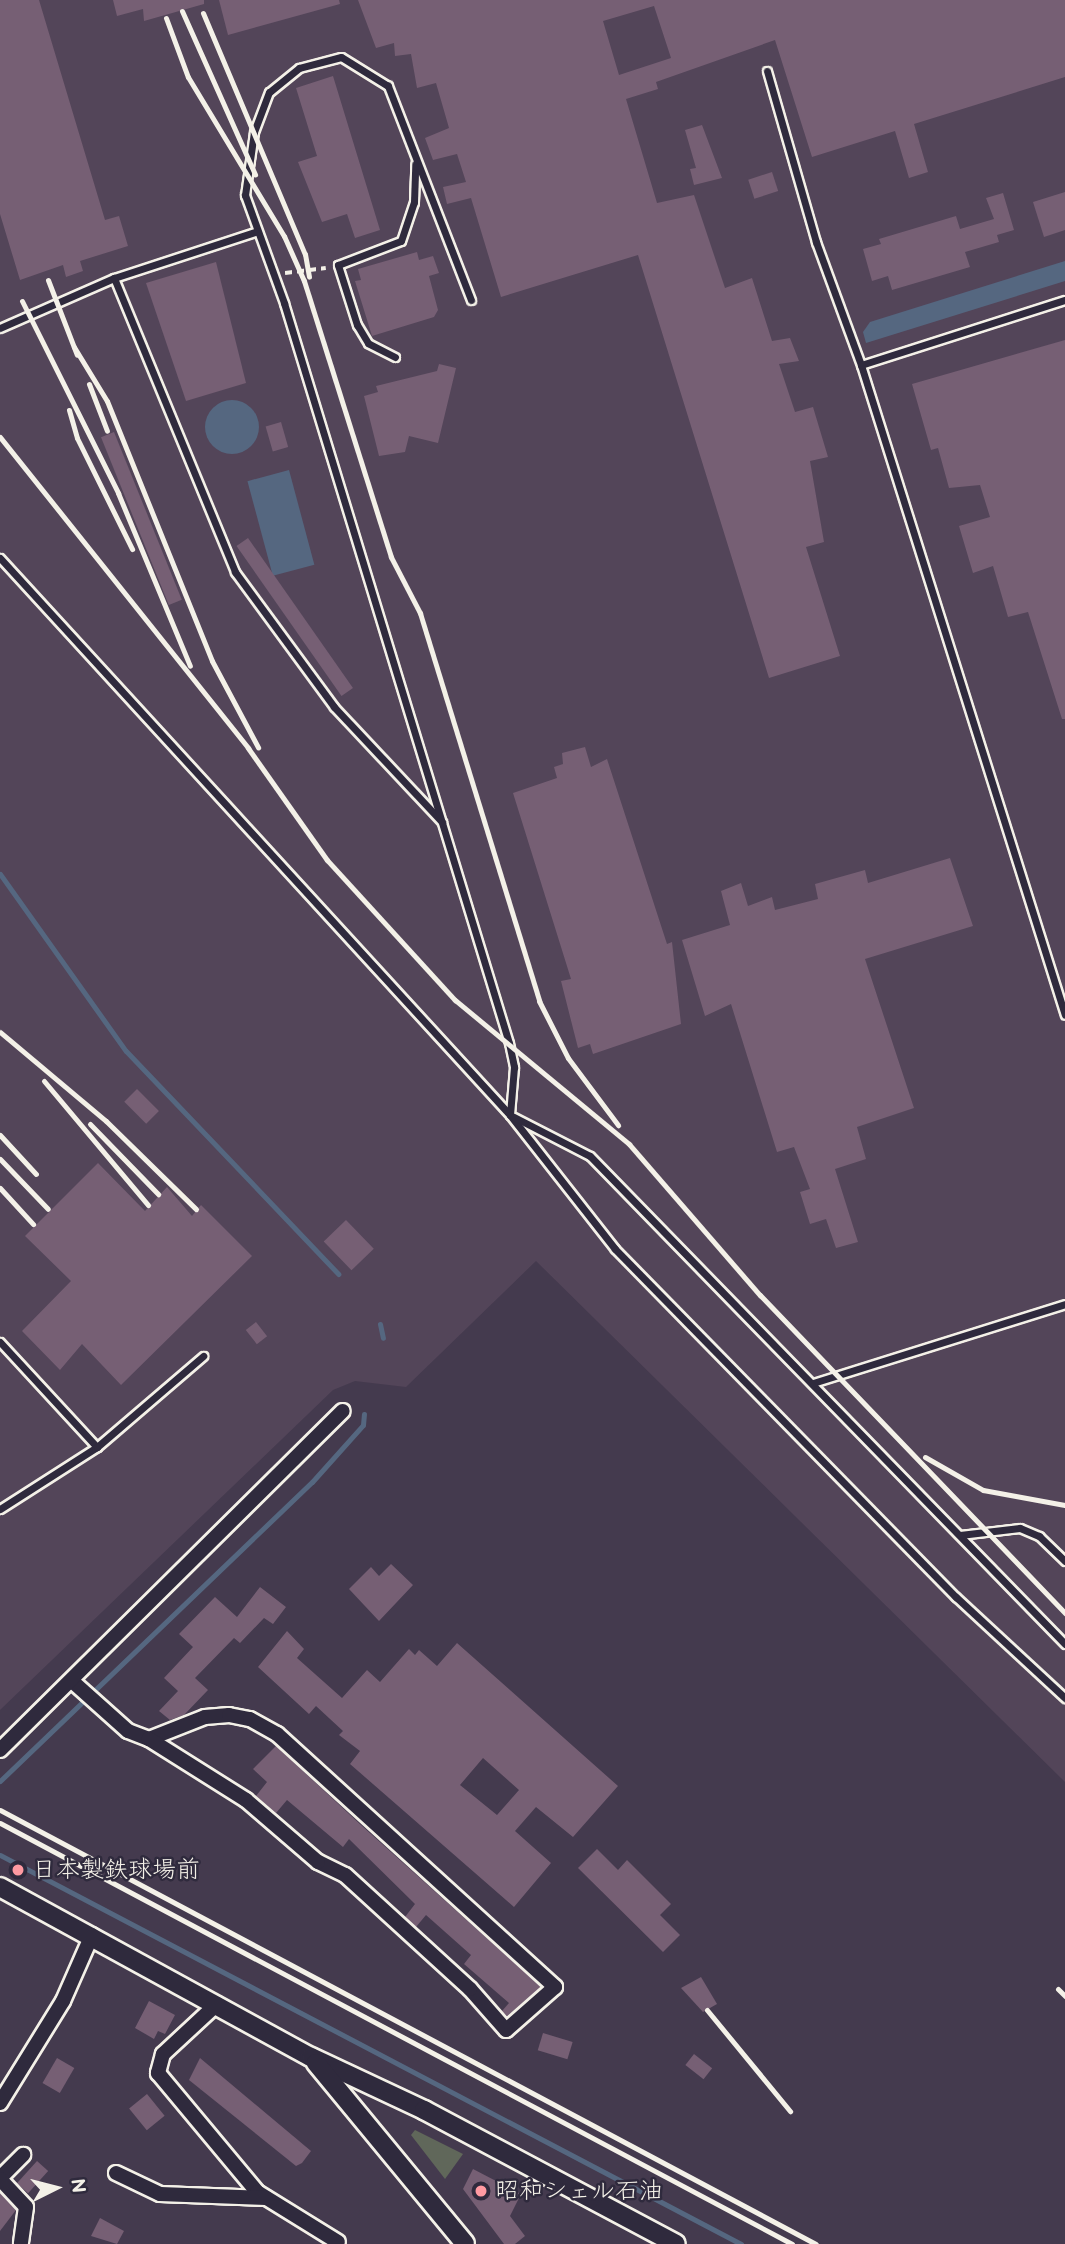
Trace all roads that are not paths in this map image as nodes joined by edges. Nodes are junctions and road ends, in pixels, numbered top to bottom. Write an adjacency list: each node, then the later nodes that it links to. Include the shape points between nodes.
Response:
1 (767, 71): 9 (lane, via 816,242)
2 (415, 159): 3 (lane, via 388,86 366,68 341,57 299,68 269,92 254,132 245,195); 5 (lane); 8 (lane, via 414,202 401,242 338,265 357,325 368,343)
3 (258, 231): 4 (lane); 11 (lane)
4 (114, 278): 7 (lane); 11 (lane, via 234,572 334,706)
5 (471, 300)
6 (1065, 300): 9 (lane)
7 (0, 328)
8 (396, 357)
9 (861, 365): 12 (lane)
10 (0, 558): 14 (lane)
11 (442, 821): 14 (lane, via 509,1043 514,1067)
12 (1061, 990): 13 (lane)
13 (1065, 1015)
14 (510, 1115): 18 (lane, via 590,1156); 26 (lane, via 615,1249 956,1597)
15 (1065, 1304): 18 (lane)
16 (0, 1342): 20 (lane)
17 (203, 1356): 20 (lane)
18 (813, 1383): 22 (lane)
19 (342, 1411): 25 (street)
20 (97, 1447): 21 (lane)
21 (0, 1509)
22 (960, 1535): 23 (lane, via 1020,1528 1039,1536); 24 (lane)
23 (1065, 1562)
24 (1065, 1644)
25 (82, 1691): 27 (street, via 128,1731); 28 (street)
26 (1065, 1698)
27 (149, 1739): 27 (street, via 246,1800 318,1862 345,1875 470,1989 506,2030 555,1987 277,1734 250,1718 229,1715 205,1717)
28 (0, 1750)
29 (0, 1887): 30 (street)
30 (92, 1935): 31 (street); 33 (street, via 63,2001)
31 (217, 2004): 32 (street); 37 (street, via 163,2054 158,2073)
32 (311, 2057): 40 (street); 41 (street, via 424,2110)
33 (0, 2103)
34 (23, 2155): 36 (street)
35 (116, 2173): 37 (street, via 160,2193)
36 (0, 2179): 39 (street, via 26,2207)
37 (266, 2198): 38 (street)
38 (338, 2242)
39 (21, 2244)
40 (466, 2244)
41 (676, 2244)

